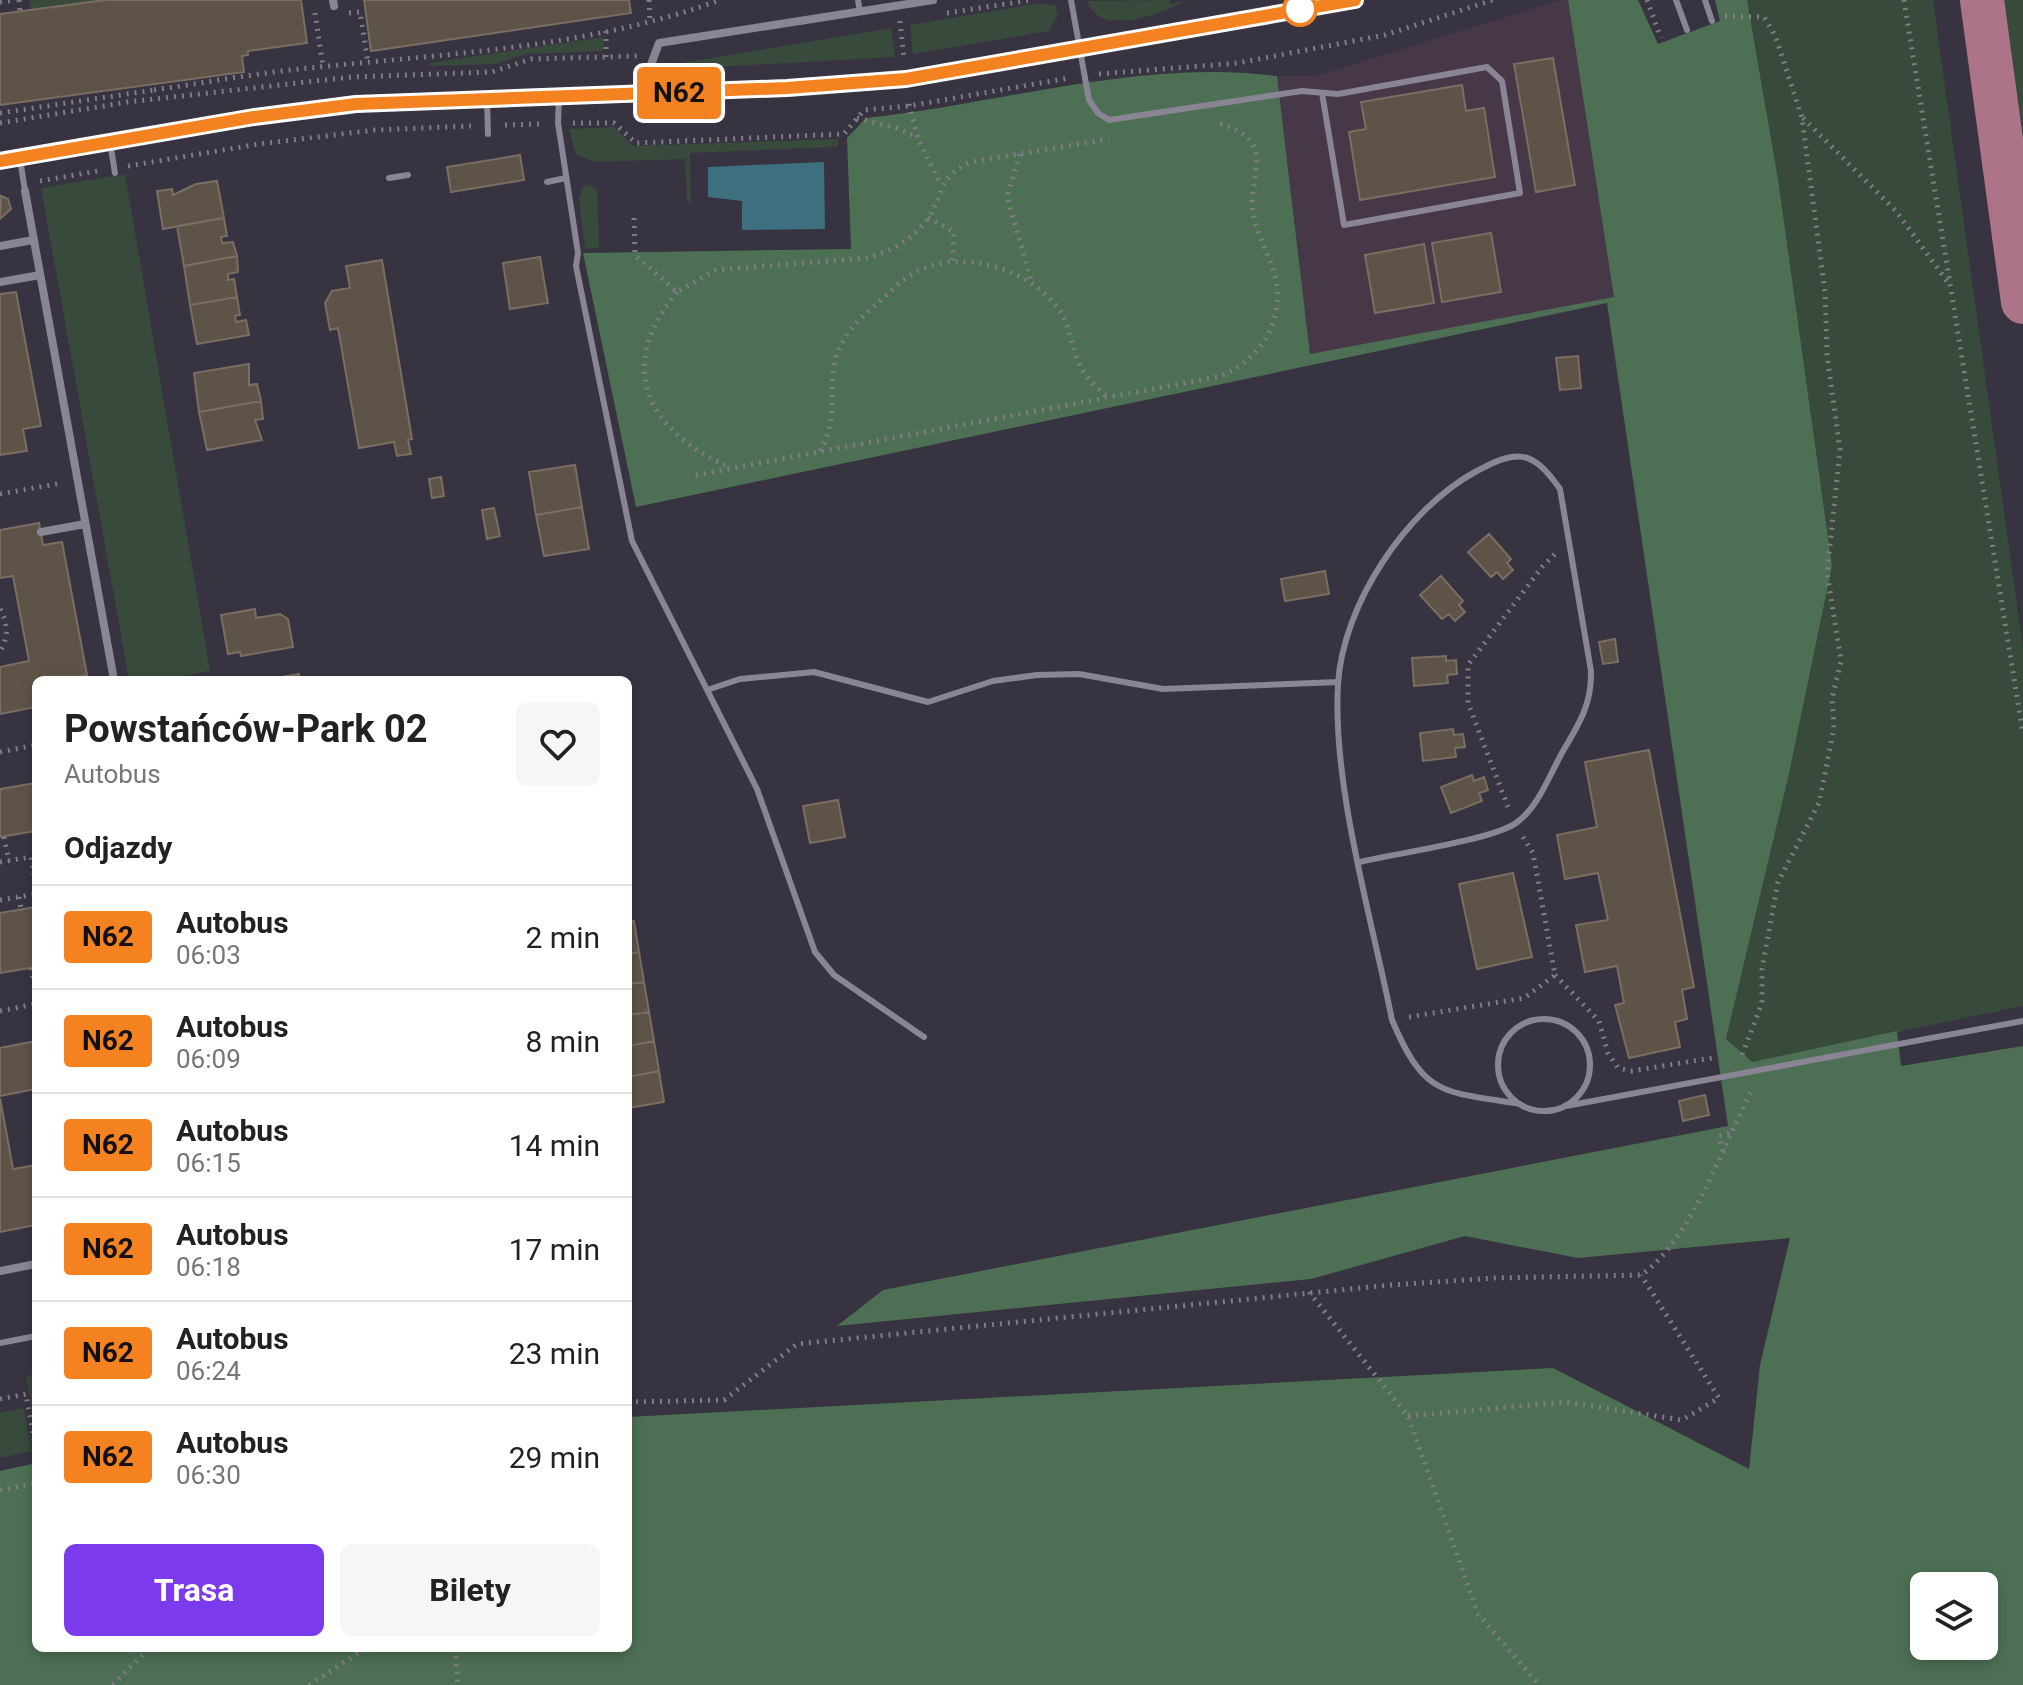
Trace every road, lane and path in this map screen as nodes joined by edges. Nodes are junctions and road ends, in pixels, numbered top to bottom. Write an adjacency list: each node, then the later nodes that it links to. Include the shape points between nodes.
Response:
1 (17, 0): 16 (path); 19 (path)
2 (313, 0): 35 (path)
3 (649, 0): 26 (path)
4 (720, 0): 26 (path)
5 (858, 0): 20 (lane)
6 (933, 0): 18 (street)
7 (1031, 0): 21 (path)
8 (1071, 0): 31 (lane)
9 (1354, 0): 31 (street)
10 (1493, 0): 29 (path)
11 (1647, 0): 30 (path)
12 (1676, 0): 27 (lane)
13 (1705, 0): 23 (lane)
14 (1904, 0): 72 (path)
15 (1982, 0): 74 (main road)
16 (0, 2)
17 (346, 5): 34 (path, via 347,14 360,12)
18 (899, 6): 20 (street); 24 (path)
19 (20, 12)
20 (860, 12): 33 (street, via 659,43)
21 (944, 13)
22 (914, 18): 24 (path)
23 (1711, 18): 43 (path, via 1764,17)
24 (900, 20): 25 (path); 36 (path)
25 (884, 23)
26 (650, 24): 28 (path)
27 (1687, 30)
28 (606, 31): 32 (path); 34 (path)
29 (1385, 35)
30 (1661, 38)
31 (1078, 49): 36 (street); 37 (lane, via 1089,100 1109,120 1290,92)
32 (606, 57): 33 (path); 44 (path, via 531,59 492,72 338,79 128,102)
33 (654, 59): 38 (street)
34 (368, 63): 35 (path)
35 (323, 67): 41 (path)
36 (906, 79): 38 (street); 48 (path)
37 (1322, 93): 37 (lane, via 1344,225 1520,193 1502,81 1487,67)
38 (640, 94): 39 (street)
39 (559, 96): 40 (street); 59 (lane)
40 (487, 99): 46 (lane); 49 (street, via 301,110)
41 (0, 113)
42 (857, 118): 48 (path)
43 (1802, 118): 72 (path, via 1896,211); 109 (path, via 1840,450 1827,573 1841,661 1819,803 1778,882 1762,969 1762,1003)
44 (0, 123)
45 (1203, 123): 75 (path, via 1234,128 1259,161 1253,216 1278,289 1267,338 1256,354 1229,373)
46 (488, 134)
47 (1112, 138): 50 (path)
48 (918, 139): 62 (path)
49 (110, 142): 51 (street); 56 (lane)
50 (1020, 154): 62 (path, via 971,162 951,171); 70 (path, via 1007,197)
51 (19, 158): 52 (street); 63 (lane)
52 (0, 161)
53 (164, 161): 54 (path)
54 (123, 167)
55 (107, 170): 60 (path)
56 (115, 173)
57 (408, 175): 58 (lane)
58 (389, 178)
59 (566, 178): 61 (lane); 87 (lane, via 580,289 632,541)
60 (39, 181)
61 (547, 182)
62 (941, 185): 65 (path)
63 (25, 191): 66 (street)
64 (634, 218): 73 (path, via 635,255)
65 (928, 218): 68 (path, via 954,232); 73 (path, via 886,253 716,270)
66 (33, 240): 67 (street); 69 (street)
67 (0, 246)
68 (952, 263): 70 (path, via 981,263); 76 (path, via 920,270 861,317 842,342 832,378 834,417)
69 (40, 275): 71 (street); 79 (street)
70 (1031, 281): 75 (path, via 1069,324 1082,371)
71 (0, 282)
72 (1950, 286): 88 (path)
73 (677, 292): 77 (path, via 650,334 646,385 678,440)
74 (2023, 302)
75 (1107, 397): 76 (path)
76 (820, 451): 77 (path)
77 (731, 468): 78 (path)
78 (696, 475)
79 (77, 480): 80 (path); 81 (street)
80 (0, 494)
81 (85, 524): 82 (street); 85 (street)
82 (41, 532)
83 (0, 609): 84 (path, via 7,621)
84 (0, 651)
85 (113, 676)
86 (1338, 682): 87 (lane, via 1163,689 1079,674 1037,675 993,681 928,702 814,672 740,679); 94 (lane, via 1339,737); 94 (lane, via 1361,601 1393,548 1432,501 1454,483 1506,457 1529,456 1544,466 1560,489 1591,671 1586,712 1531,808 1515,824)
87 (707, 690): 106 (lane, via 757,789 815,952 834,975)
88 (2023, 734)
89 (32, 746): 90 (path)
90 (0, 752)
91 (4, 837): 92 (path)
92 (9, 861): 93 (path); 95 (path, via 31,857)
93 (0, 862)
94 (1360, 862): 110 (lane, via 1392,1020 1423,1078 1451,1093)
95 (32, 863)
96 (32, 895): 97 (path)
97 (19, 897): 98 (path); 99 (path)
98 (0, 900)
99 (21, 909)
100 (31, 968): 101 (path)
101 (32, 973)
102 (1555, 975): 107 (path, via 1599,1021 1618,1068 1631,1071)
103 (32, 1005): 104 (path)
104 (0, 1011)
105 (2023, 1021): 108 (lane)
106 (924, 1037)
107 (1717, 1057)
108 (1762, 1070): 109 (lane); 112 (path)
109 (1736, 1075): 111 (lane)
110 (1520, 1104): 111 (lane, via 1535,1110); 111 (lane, via 1500,1079 1501,1047 1522,1023 1554,1019 1569,1025 1589,1050 1588,1082)
111 (1566, 1106)
112 (1733, 1132): 113 (path); 113 (path, via 1719,1136)
113 (1723, 1151): 116 (path, via 1658,1263)
114 (32, 1265): 115 (street)
115 (0, 1271)
116 (1641, 1275): 117 (path, via 1494,1278); 122 (path, via 1719,1398 1682,1420 1565,1402)
117 (1308, 1292): 121 (path, via 797,1344 724,1400); 122 (path)
118 (32, 1337): 119 (lane)
119 (0, 1343)
120 (0, 1399): 123 (path, via 26,1394)
121 (632, 1402)
122 (1408, 1416): 132 (path, via 1478,1614)
123 (32, 1428)
124 (32, 1484): 125 (path)
125 (0, 1490)
126 (145, 1652): 129 (path)
127 (360, 1652): 130 (path)
128 (455, 1652): 131 (path)
129 (113, 1685)
130 (309, 1685)
131 (458, 1685)
132 (1539, 1685)

